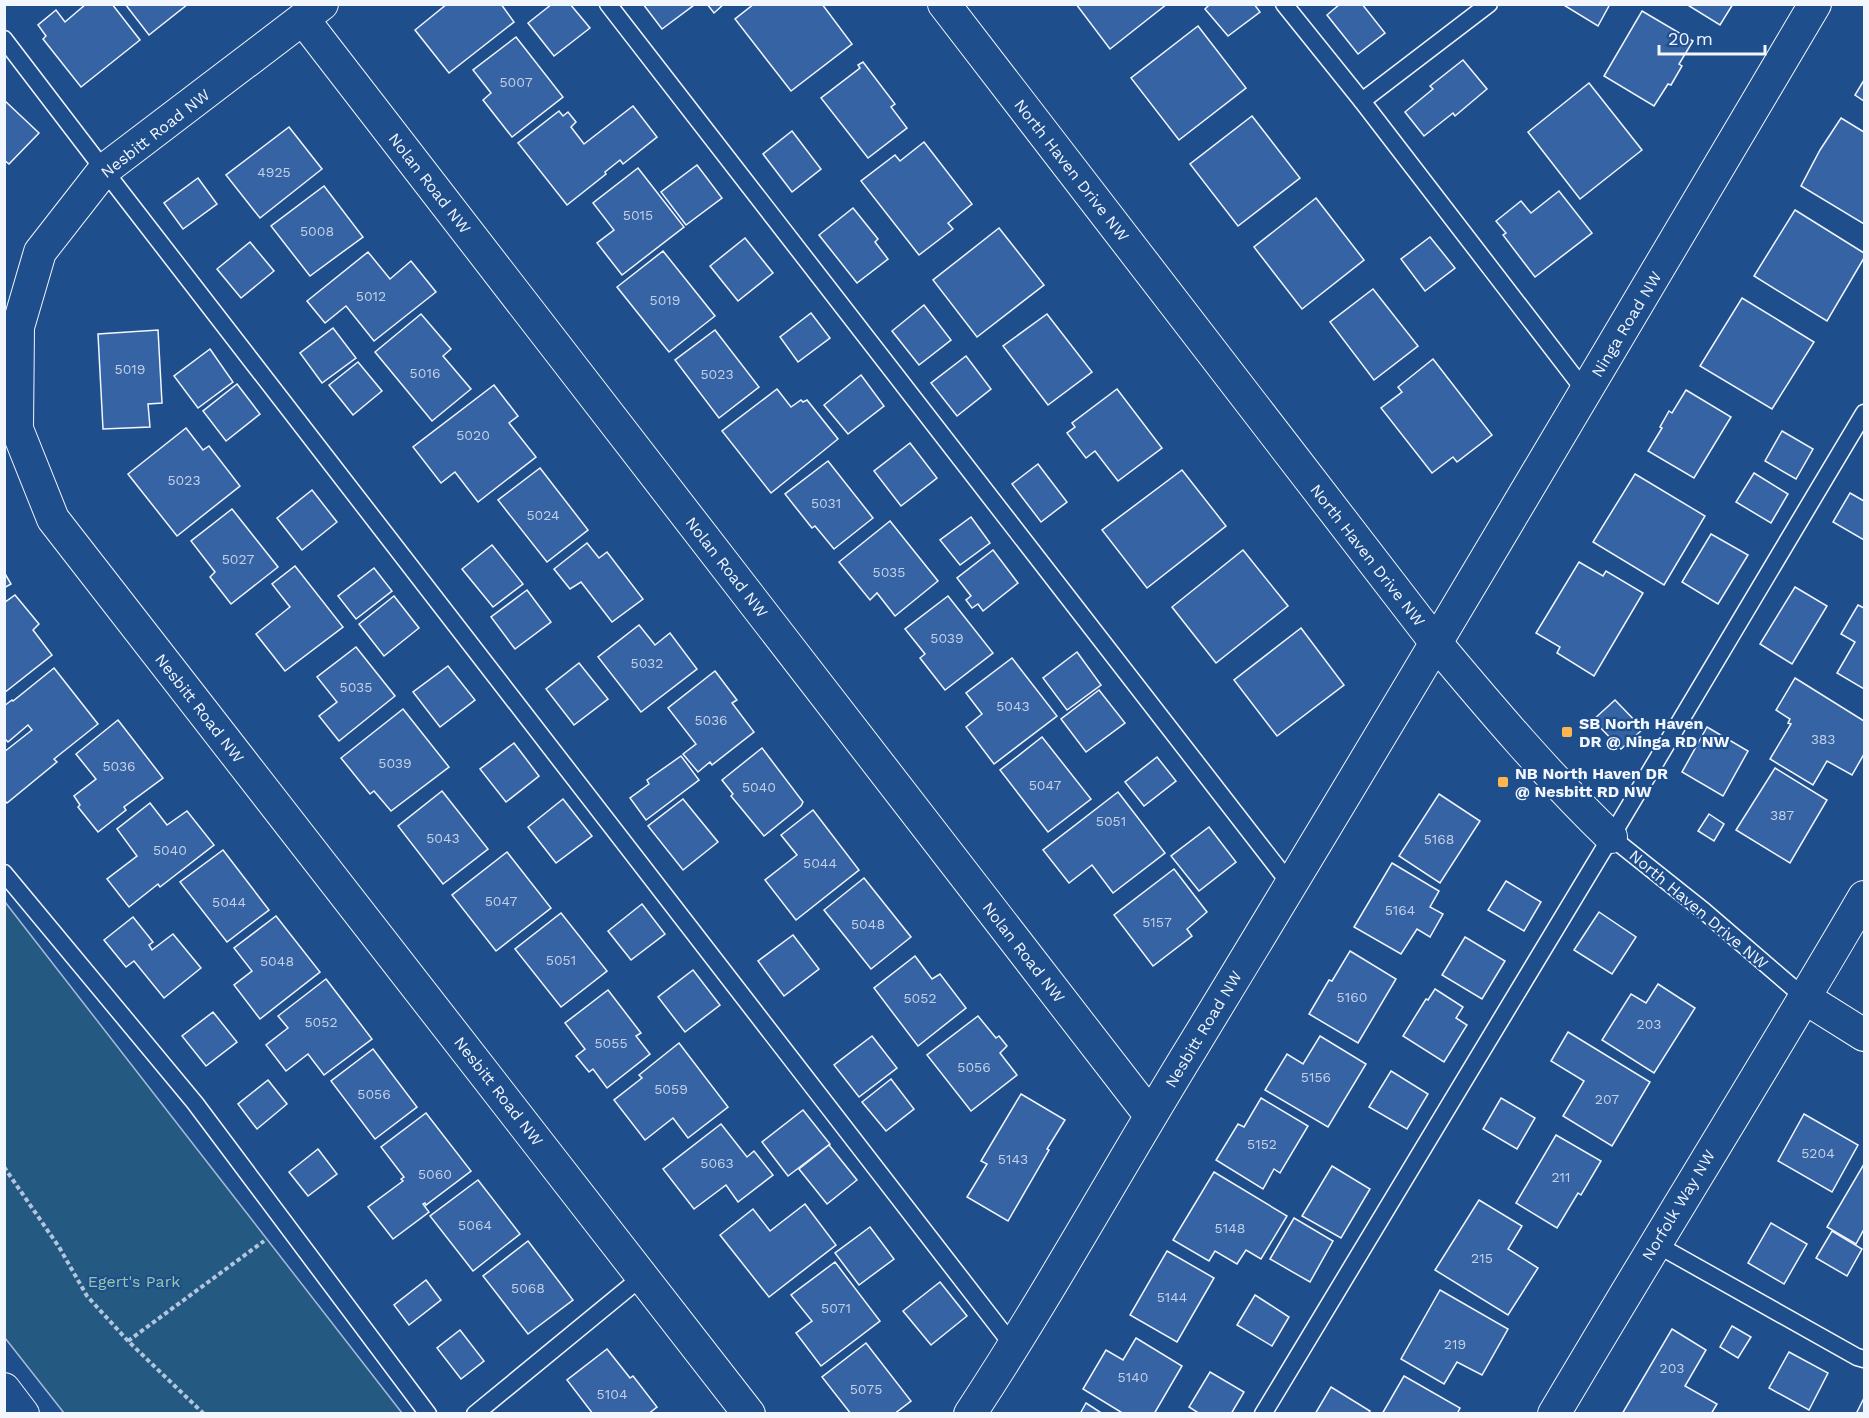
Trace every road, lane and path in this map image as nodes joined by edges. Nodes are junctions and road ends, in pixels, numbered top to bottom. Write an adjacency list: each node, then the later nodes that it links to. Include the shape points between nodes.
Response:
1 (608, 4): 15 (lane)
2 (1284, 4): 8 (lane)
3 (1489, 4): 8 (lane)
4 (1815, 4): 10 (street, Ninga Road NW)
5 (950, 7): 12 (street, North Haven Drive NW)
6 (313, 12): 9 (street, Nesbitt Road NW); 19 (street, Nolan Road NW)
7 (4, 39): 9 (lane)
8 (1362, 101): 10 (lane)
9 (104, 170): 23 (street, Nesbitt Road NW, via 40,252 18,327 17,429 52,519); 25 (lane)
10 (1585, 391): 12 (street, Ninga Road NW)
11 (1864, 413): 13 (lane)
12 (1436, 643): 13 (street, North Haven Drive NW, via 1509,730); 15 (street, Nesbitt Road NW)
13 (1611, 837): 17 (lane, North Haven Drive NW); 34 (lane)
14 (4, 873): 21 (lane, via 195,1103)
15 (1291, 885): 19 (street, Nesbitt Road NW)
16 (1864, 897): 17 (street, Norfolk Way NW)
17 (1805, 999): 18 (street, North Haven Drive NW); 22 (street, Norfolk Way NW)
18 (1864, 1035)
19 (1150, 1115): 25 (street, Nesbitt Road NW)
20 (4, 1167): 24 (path, via 60,1246 87,1296)
21 (287, 1224): 24 (path); 30 (lane)
22 (1654, 1243): 26 (lane); 35 (street, Norfolk Way NW)
23 (643, 1276): 31 (lane); 32 (street, Nesbitt Road NW)
24 (129, 1341): 29 (path)
25 (1014, 1347): 33 (street, Nesbitt Road NW)
26 (1864, 1359)
27 (4, 1389): 28 (street)
28 (23, 1413)
29 (204, 1413)
30 (428, 1413)
31 (475, 1413)
32 (749, 1413)
33 (970, 1413)
34 (1263, 1413)
35 (1554, 1413)

